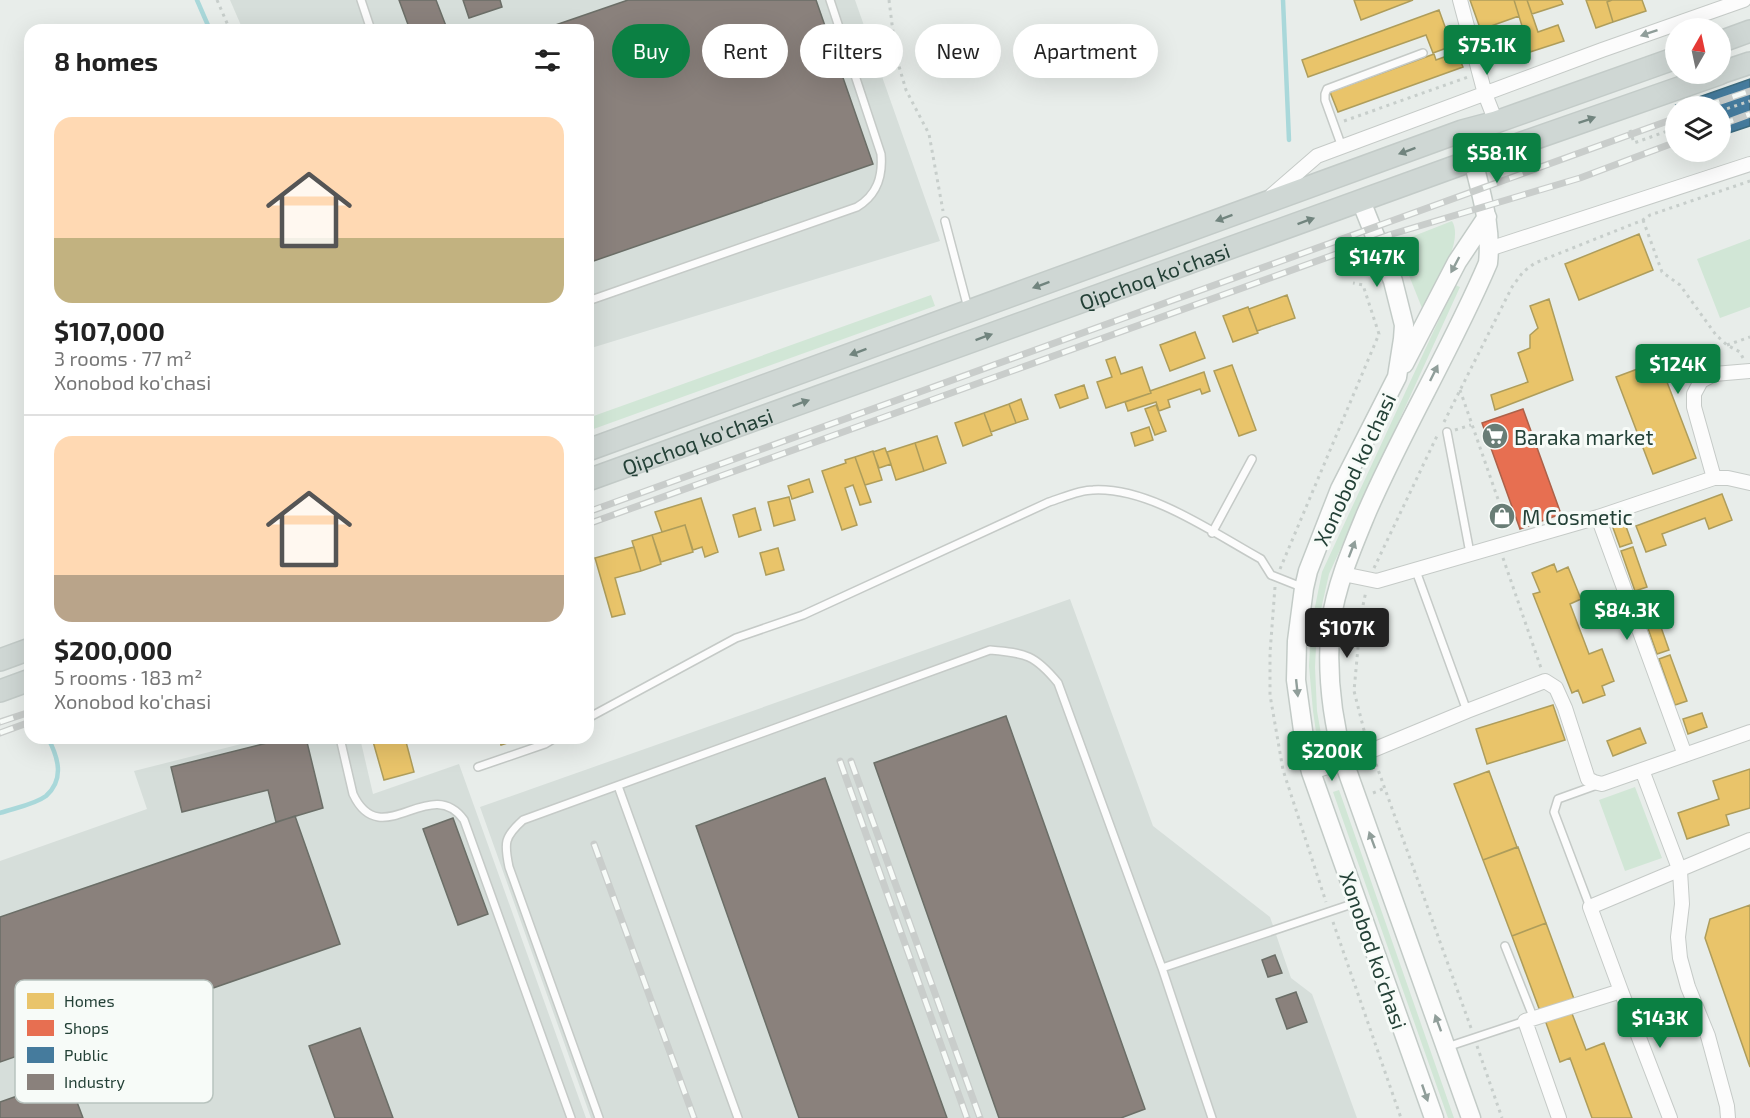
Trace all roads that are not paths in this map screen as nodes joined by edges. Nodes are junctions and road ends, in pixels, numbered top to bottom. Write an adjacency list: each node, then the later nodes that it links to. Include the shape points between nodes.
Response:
1 (361, 0): 5 (lane)
2 (830, 0): 25 (lane, via 881,154 879,182 870,197 857,207)
3 (1460, 0): 13 (street)
4 (1744, 0): 13 (street, one-way to 13)
5 (370, 24)
6 (1750, 31): 7 (main road)
7 (1731, 38)
8 (1423, 52): 16 (lane, via 1327,89 1326,100)
9 (1665, 62): 14 (main road, Qipchoq ko'chasi)
10 (1750, 63): 11 (main road, Qipchoq ko'chasi)
11 (1731, 69)
12 (1689, 84): 17 (main road, Qipchoq ko'chasi, one-way to 12)
13 (1485, 94): 14 (street); 16 (street)
14 (1496, 122): 15 (main road, Qipchoq ko'chasi)
15 (1462, 131): 17 (main road); 19 (main road, Qipchoq ko'chasi, one-way to 19)
16 (1342, 147): 21 (street, via 1317,156)
17 (1473, 160): 20 (main road, Qipchoq ko'chasi); 22 (street, Xonobod ko'chasi)
18 (1750, 164): 24 (street)
19 (1350, 172): 20 (main road); 21 (main road, Qipchoq ko'chasi)
20 (1361, 201): 28 (street, Xonobod ko'chasi, via 1401,310 1404,325); 32 (main road, Qipchoq ko'chasi, one-way to 20)
21 (1260, 204): 26 (main road, Qipchoq ko'chasi, one-way to 26)
22 (1487, 217): 24 (street, Xonobod ko'chasi); 28 (street, one-way to 28, via 1460,256)
23 (945, 221): 26 (lane)
24 (1489, 249): 39 (street, Xonobod ko'chasi, one-way to 24, via 1380,482 1481,279)
25 (594, 300)
26 (969, 311): 30 (main road, Qipchoq ko'chasi, one-way to 30)
27 (1748, 366): 33 (street, via 1714,374 1701,381 1694,394 1694,407)
28 (1397, 377): 40 (street, Xonobod ko'chasi, via 1340,489)
29 (1447, 432): 37 (lane)
30 (594, 448)
31 (1252, 459): 36 (lane)
32 (594, 478)
33 (1714, 478): 34 (street); 35 (street)
34 (1750, 483)
35 (1598, 517): 37 (street); 50 (street)
36 (1212, 533): 40 (lane, via 1261,559 1270,575); 46 (lane, via 1153,500 1122,491 1090,490 1049,502 803,615 736,638)
37 (1470, 554): 38 (street)
38 (1416, 571): 39 (street, via 1377,581); 45 (lane)
39 (1343, 574): 51 (street, Xonobod ko'chasi, via 1331,620 1329,693)
40 (1304, 588): 54 (street, Xonobod ko'chasi, one-way to 54, via 1296,680)
41 (24, 651): 42 (main road)
42 (0, 660)
43 (24, 682): 44 (main road)
44 (0, 691)
45 (1467, 711): 51 (street); 55 (street, via 1545,681 1556,688 1565,708 1588,779)
46 (594, 715)
47 (1750, 732): 50 (street)
48 (341, 744): 66 (lane, via 353,794 369,812 391,817 438,803 456,810 464,820)
49 (545, 744): 52 (lane)
50 (1685, 755): 53 (street)
51 (1344, 762): 54 (street); 65 (street, Xonobod ko'chasi, one-way to 51)
52 (478, 767)
53 (1642, 770): 55 (street); 58 (street)
54 (1311, 772): 59 (street, Xonobod ko'chasi)
55 (1602, 784): 60 (lane, via 1558,799 1554,812)
56 (618, 786): 62 (lane, via 990,650 1023,653 1043,665 1058,683); 67 (lane, via 523,820 509,833 505,847); 68 (lane)
57 (1750, 840): 58 (street)
58 (1680, 871): 60 (street); 74 (street, via 1680,958 1708,1036)
59 (1358, 902): 62 (lane); 70 (street, Xonobod ko'chasi, one-way to 70)
60 (1590, 907): 63 (street)
61 (1505, 946): 64 (lane)
62 (1162, 968): 69 (lane)
63 (1621, 991): 64 (street); 73 (street)
64 (1529, 1020): 65 (lane); 72 (street)
65 (1447, 1047): 71 (street, Xonobod ko'chasi)
66 (571, 1118)
67 (599, 1118)
68 (738, 1118)
69 (1212, 1118)
70 (1434, 1118)
71 (1471, 1118)
72 (1559, 1118)
73 (1670, 1118)
74 (1728, 1118)

